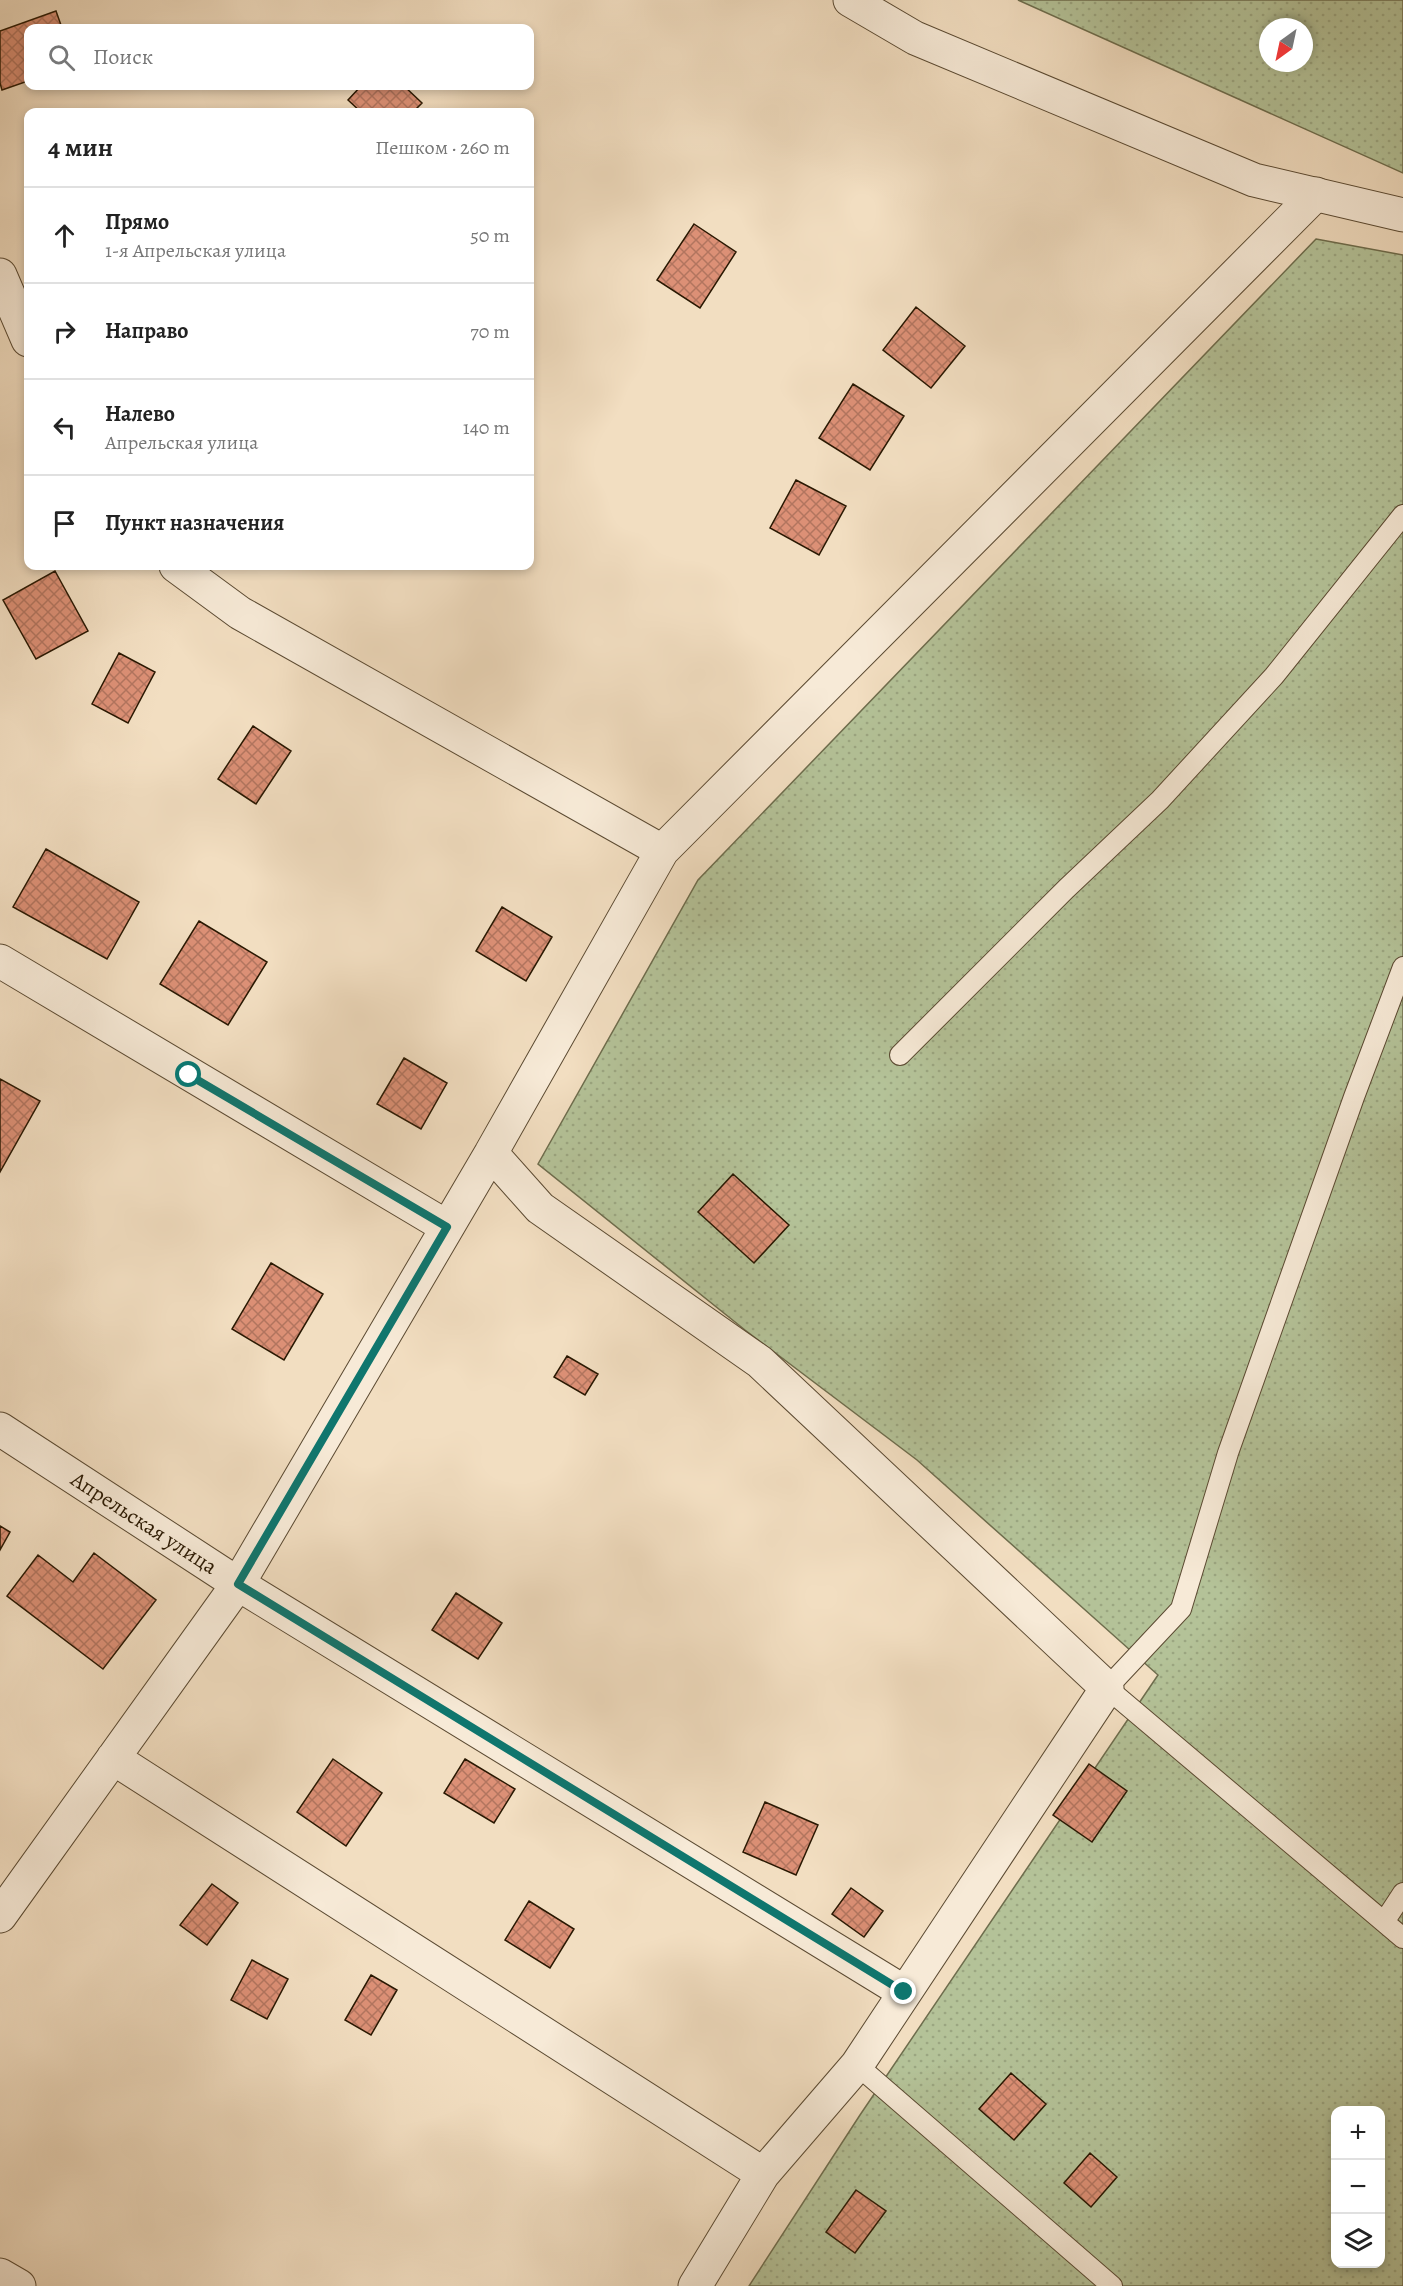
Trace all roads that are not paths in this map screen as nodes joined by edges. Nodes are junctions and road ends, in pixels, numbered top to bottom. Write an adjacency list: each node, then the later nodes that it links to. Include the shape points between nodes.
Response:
1 (850, 0): 2 (street, via 915,38 1254,180)
2 (1316, 194): 3 (street); 8 (street)
3 (1403, 215)
4 (0, 275): 5 (street)
5 (24, 331)
6 (1403, 515): 11 (lane, via 1274,676 1160,800)
7 (181, 570): 8 (street, via 240,613)
8 (662, 851): 12 (street)
9 (0, 961): 13 (street)
10 (1403, 967): 16 (lane, via 1228,1453 1180,1609)
11 (900, 1055)
12 (491, 1153): 13 (street); 16 (street, via 540,1208 760,1362)
13 (447, 1227): 15 (street)
14 (0, 1429): 15 (street, Апрельская улица)
15 (238, 1584): 17 (street); 22 (street, Апрельская улица)
16 (1107, 1688): 20 (lane); 22 (street)
17 (113, 1758): 19 (street); 24 (street)
18 (1403, 1893): 20 (lane)
19 (0, 1916)
20 (1384, 1922): 21 (lane)
21 (1403, 1938)
22 (904, 1992): 23 (street)
23 (857, 2065): 24 (street); 28 (lane)
24 (763, 2174): 27 (street)
25 (0, 2275): 26 (street)
26 (19, 2286)
27 (695, 2286)
28 (1112, 2286)

